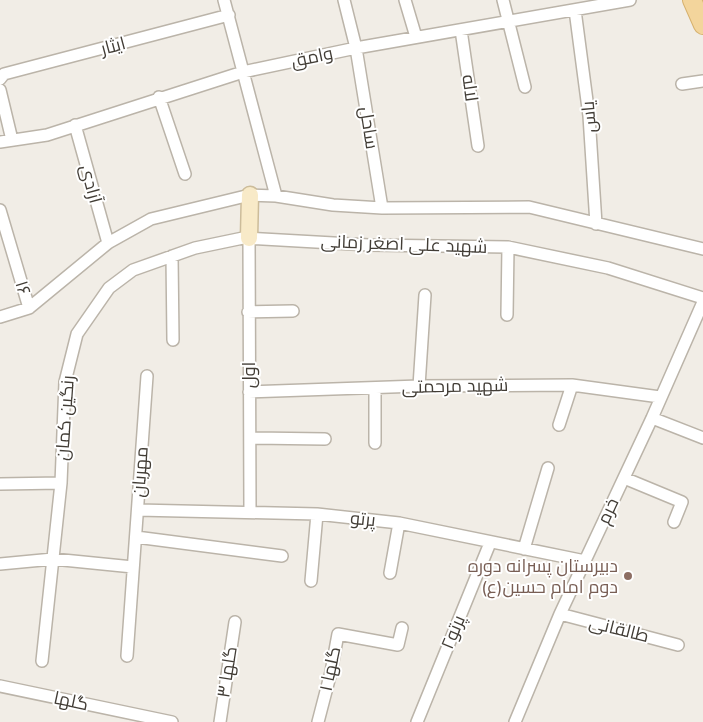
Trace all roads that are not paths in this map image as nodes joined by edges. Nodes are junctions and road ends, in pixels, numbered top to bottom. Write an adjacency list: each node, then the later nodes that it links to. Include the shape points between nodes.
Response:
1 (224, 0): 9 (street)
2 (344, 0): 14 (street, ساحل)
3 (405, 0): 13 (street)
4 (503, 0): 10 (street)
5 (630, 0): 7 (street, وامق)
6 (692, 0): 11 (main road)
7 (604, 2): 8 (street, وامق)
8 (575, 10): 10 (street, وامق); 30 (street, یاس, via 589,116)
9 (229, 16): 15 (street); 16 (street, ایثار, via 4,74)
10 (508, 21): 12 (street, وامق); 19 (street)
11 (703, 25)
12 (462, 30): 13 (street, وامق); 24 (street, لاله)
13 (416, 38): 14 (street, وامق)
14 (356, 48): 15 (street, وامق); 28 (street, ساحل)
15 (243, 72): 21 (street, وامق); 27 (street)
16 (0, 79)
17 (703, 81): 18 (street)
18 (682, 84)
19 (525, 87)
20 (0, 90): 23 (street)
21 (160, 98): 22 (street, وامق); 25 (street)
22 (75, 125): 23 (street, وامق, via 47,135); 32 (street, آزادی)
23 (6, 141)
24 (478, 146)
25 (185, 174)
26 (250, 195): 27 (street); 31 (street); 32 (street, via 151,220)
27 (276, 196): 28 (street, via 333,205)
28 (382, 208): 30 (street, via 529,207)
29 (0, 210): 40 (street, ۱۶)
30 (596, 224): 34 (street)
31 (249, 238): 33 (street, شهید علی اصغر زمانی, via 369,245); 35 (street, شهید علی اصغر زمانی, via 195,248); 42 (street, اول)
32 (108, 243): 40 (street)
33 (508, 247): 38 (street, شهید علی اصغر زمانی, via 608,268); 43 (street)
34 (703, 249)
35 (172, 256): 36 (street, شهید علی اصغر زمانی, via 133,270); 45 (street)
36 (109, 288): 60 (street, رنگین کمان, via 77,334 65,382)
37 (425, 295): 48 (street)
38 (703, 298)
39 (703, 302): 51 (street, خرم)
40 (30, 308): 44 (street)
41 (292, 310): 42 (street)
42 (248, 312): 50 (street, اول)
43 (507, 315)
44 (0, 317)
45 (173, 340)
46 (147, 376): 62 (street, مهربان)
47 (572, 385): 48 (street, شهید مرحمتی); 51 (street, شهید مرحمتی); 53 (street)
48 (419, 386): 49 (street, شهید مرحمتی)
49 (375, 388): 50 (street, شهید مرحمتی); 57 (street)
50 (249, 392): 54 (street, اول)
51 (660, 398): 52 (street, خرم)
52 (652, 418): 55 (street); 59 (street, خرم)
53 (559, 424)
54 (250, 438): 56 (street); 63 (street, اول)
55 (703, 438)
56 (324, 439)
57 (375, 443)
58 (548, 468): 69 (street)
59 (624, 478): 66 (street, via 682,502); 72 (street, خرم)
60 (61, 483): 61 (street); 71 (street, رنگین کمان)
61 (0, 484)
62 (138, 510): 63 (street, پرتو); 67 (street, مهربان)
63 (250, 511): 64 (street, پرتو)
64 (317, 514): 65 (street, پرتو); 76 (street)
65 (399, 522): 68 (street, پرتو); 75 (street)
66 (674, 522)
67 (136, 537): 70 (street); 74 (street, مهربان)
68 (490, 543): 69 (street, پرتو); 88 (street, پرتو۲)
69 (524, 549): 72 (street, پرتو)
70 (282, 556)
71 (53, 559): 73 (street); 74 (street); 82 (street, رنگین کمان)
72 (584, 561): 77 (street, خرم)
73 (0, 564)
74 (133, 567): 81 (street, مهربان)
75 (390, 573)
76 (311, 581)
77 (560, 614): 80 (street, طالقانی); 89 (street, خرم)
78 (235, 622): 86 (street, گلها ۳)
79 (402, 628): 87 (street, گلها ۱, via 398,645 338,634 332,672)
80 (678, 644)
81 (127, 656)
82 (42, 661)
83 (0, 686): 84 (street, گلها)
84 (123, 717): 85 (street, گلها)
85 (172, 722)
86 (220, 722)
87 (318, 722)
88 (417, 722)
89 (515, 722)

